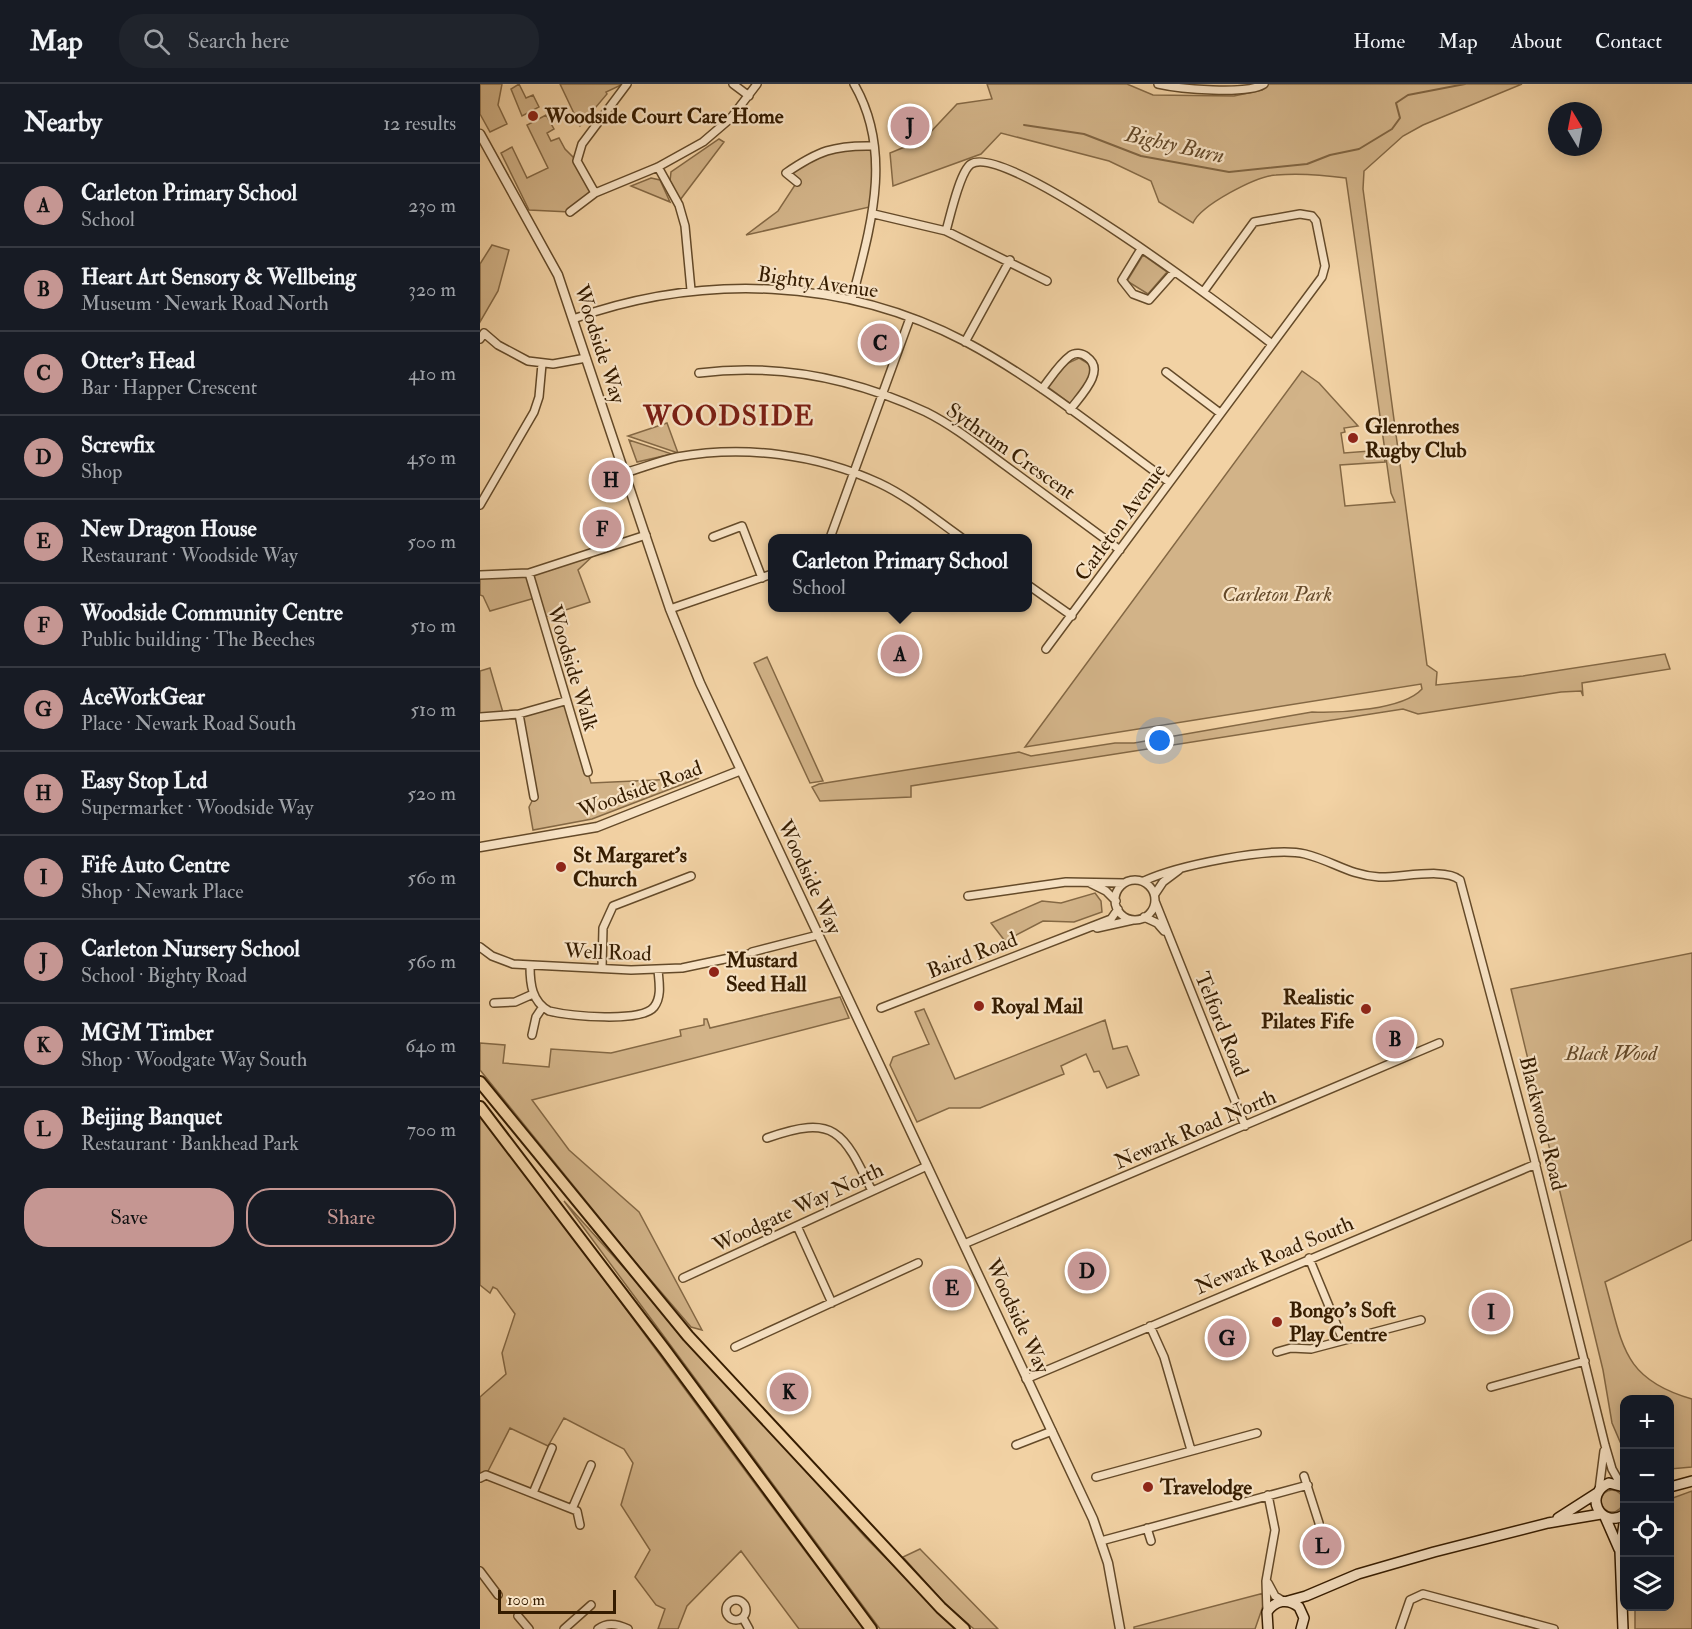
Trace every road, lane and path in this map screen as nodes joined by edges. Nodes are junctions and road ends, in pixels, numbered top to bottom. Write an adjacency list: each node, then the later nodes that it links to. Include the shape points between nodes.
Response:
1 (627, 84): 12 (street, via 582,144 577,161)
2 (734, 84): 7 (street)
3 (757, 84): 7 (street)
4 (854, 84): 9 (street)
5 (1158, 84): 6 (street, via 1228,90)
6 (1264, 84)
7 (749, 96): 10 (street, via 716,132)
8 (480, 134): 24 (street, Woodside Way, via 547,254)
9 (873, 146): 11 (street, via 824,149 786,173); 14 (street)
10 (658, 167): 12 (street); 20 (street, via 682,216)
11 (797, 182)
12 (596, 193): 13 (street)
13 (570, 212)
14 (874, 214): 15 (street); 22 (street)
15 (946, 231): 16 (street, via 964,171 972,163 983,161 1013,169 1086,210); 17 (street)
16 (1141, 249): 18 (street); 18 (street, via 1122,280 1133,294 1149,300)
17 (1010, 260): 19 (street); 26 (street)
18 (1173, 273): 21 (street)
19 (1047, 281)
20 (692, 290): 22 (street, Bighty Avenue, via 765,289); 24 (street, Bighty Avenue, via 634,300)
21 (1204, 291): 27 (street); 27 (street, Carleton Avenue, via 1254,222 1300,214 1312,216 1318,228 1325,272)
22 (852, 300): 23 (street, Bighty Avenue)
23 (910, 318): 26 (street, Bighty Avenue); 33 (street)
24 (573, 319): 28 (street, Woodside Way)
25 (482, 336): 29 (street, via 514,355)
26 (965, 342): 32 (street, Bighty Avenue)
27 (1272, 344): 35 (street, Carleton Avenue)
28 (586, 358): 29 (street); 37 (street, Woodside Way)
29 (542, 364): 39 (street, via 534,412)
30 (1166, 372): 35 (street)
31 (699, 373): 33 (street, Sythrum Crescent, via 796,373 841,381)
32 (1042, 389): 34 (street, Bighty Avenue); 34 (street, via 1069,356 1088,357 1094,375)
33 (883, 396): 36 (street); 44 (street, Sythrum Crescent, via 927,413 964,435)
34 (1070, 410): 38 (street, Bighty Avenue)
35 (1220, 413): 38 (street, Carleton Avenue)
36 (854, 472): 37 (street, via 801,458 740,453 678,457); 40 (street); 41 (street, via 907,499)
37 (624, 473): 42 (street, Woodside Way)
38 (1168, 482): 44 (street, Carleton Avenue)
39 (480, 505)
40 (831, 534)
41 (956, 534)
42 (646, 535): 45 (street); 50 (street, Woodside Way)
43 (713, 537): 48 (street, via 742,526)
44 (1120, 550): 51 (street, Carleton Avenue)
45 (529, 573): 46 (street); 53 (street, Woodside Walk)
46 (480, 575)
47 (768, 576): 48 (street)
48 (762, 578): 50 (street)
49 (1032, 588): 51 (street)
50 (670, 609): 56 (street, Woodside Way)
51 (1072, 616): 52 (street, Carleton Avenue)
52 (1046, 649)
53 (565, 701): 54 (street); 57 (street, Woodside Walk)
54 (519, 714): 55 (street); 58 (street)
55 (480, 717)
56 (740, 771): 59 (street, Woodside Road, via 597,827); 72 (street, Woodside Way)
57 (588, 772)
58 (534, 797)
59 (480, 848)
60 (1181, 868): 63 (street); 66 (street, via 1163,882); 90 (street, Blackwood Road, via 1291,852 1317,857 1356,875 1451,874 1460,880)
61 (691, 876): 78 (street, via 613,906 603,928)
62 (1085, 881): 64 (street); 65 (street); 67 (street)
63 (1144, 881): 64 (street); 66 (street)
64 (1124, 883): 67 (street)
65 (968, 896)
66 (1155, 897): 69 (street, via 1152,911); 73 (street, Telford Road)
67 (1116, 901): 68 (street)
68 (1118, 909): 70 (street, via 1125,917); 71 (street, Baird Road, via 1111,919)
69 (1144, 917): 70 (street); 73 (street)
70 (1136, 920): 71 (street, Baird Road)
71 (1074, 933): 83 (street, Baird Road)
72 (818, 935): 75 (street); 91 (street, Woodside Way)
73 (1168, 935): 88 (street, Telford Road)
74 (480, 947): 77 (street, Well Road, via 503,962)
75 (752, 952): 76 (street)
76 (739, 956): 79 (street, Well Road)
77 (530, 966): 78 (street, Well Road); 80 (street)
78 (602, 968): 79 (street, Well Road)
79 (658, 970): 82 (street, via 658,999 646,1013 567,1014)
80 (533, 994): 81 (street, via 515,1002); 82 (street)
81 (495, 1003)
82 (542, 1008): 84 (street)
83 (881, 1008)
84 (532, 1035)
85 (1439, 1042): 88 (street, Newark Road North)
86 (480, 1082): 153 (highway, via 688,1336)
87 (480, 1107): 152 (highway)
88 (1245, 1126): 94 (street, Newark Road North)
89 (767, 1138): 92 (street, via 799,1127 817,1126 836,1133 857,1159)
90 (1536, 1164): 95 (street, Newark Road South); 104 (street, Blackwood Road)
91 (927, 1166): 92 (street, Woodgate Way North); 94 (street, Woodside Way)
92 (872, 1191): 93 (street, Woodgate Way North)
93 (797, 1226): 97 (street, Woodgate Way North); 98 (street)
94 (964, 1244): 105 (street, Woodside Way)
95 (1309, 1258): 100 (street, Newark Road South); 101 (street)
96 (918, 1263): 98 (street)
97 (683, 1278)
98 (832, 1303): 102 (street)
99 (1421, 1320): 101 (street)
100 (1150, 1326): 105 (street, Newark Road South); 112 (street, via 1164,1357)
101 (1343, 1341): 103 (street)
102 (735, 1347)
103 (1277, 1353)
104 (1585, 1361): 106 (street); 110 (street, Blackwood Road)
105 (1026, 1378): 107 (street, Woodside Way)
106 (1491, 1387)
107 (1052, 1431): 109 (street); 132 (street, Woodside Way)
108 (1257, 1433): 112 (street)
109 (1016, 1444)
110 (1605, 1446): 117 (street, Blackwood Road); 122 (street, Blackwood Road)
111 (552, 1448): 123 (street)
112 (1191, 1450): 116 (street)
113 (591, 1465): 125 (street)
114 (483, 1476): 123 (street)
115 (1304, 1476): 119 (street)
116 (1096, 1477)
117 (1620, 1481)
118 (1692, 1481): 121 (main road)
119 (1308, 1485): 124 (street); 128 (street)
120 (1620, 1485): 122 (main road, via 1609,1483)
121 (1674, 1486)
122 (1598, 1491): 126 (main road, via 1595,1504); 129 (main road)
123 (533, 1493): 125 (street)
124 (1268, 1495): 131 (street); 137 (street, via 1275,1530)
125 (572, 1509): 130 (street, via 577,1511)
126 (1603, 1516): 127 (main road); 129 (main road); 134 (main road)
127 (1620, 1517)
128 (1319, 1523)
129 (1548, 1523): 138 (main road, via 1358,1574)
130 (580, 1525)
131 (1147, 1528): 132 (street); 133 (street)
132 (1101, 1541): 154 (street, Woodside Way)
133 (1151, 1541)
134 (1620, 1551)
135 (1620, 1557): 159 (main road)
136 (480, 1571): 139 (street)
137 (1266, 1575): 140 (street, via 1271,1591); 143 (street)
138 (1321, 1591): 140 (main road); 142 (main road)
139 (498, 1595)
140 (1286, 1601): 142 (main road); 143 (main road, via 1276,1603)
141 (591, 1605): 149 (street)
142 (1302, 1613): 147 (main road)
143 (1267, 1615): 155 (main road); 156 (main road)
144 (518, 1616): 148 (street)
145 (742, 1618): 151 (street)
146 (600, 1627): 150 (street, via 618,1625)
147 (1302, 1628)
148 (529, 1629)
149 (564, 1629)
150 (628, 1629)
151 (749, 1629)
152 (871, 1629)
153 (964, 1629)
154 (1120, 1629)
155 (1260, 1629)
156 (1268, 1629)
157 (1400, 1629): 158 (street, via 1408,1603 1423,1594)
158 (1554, 1629)
159 (1623, 1629)

